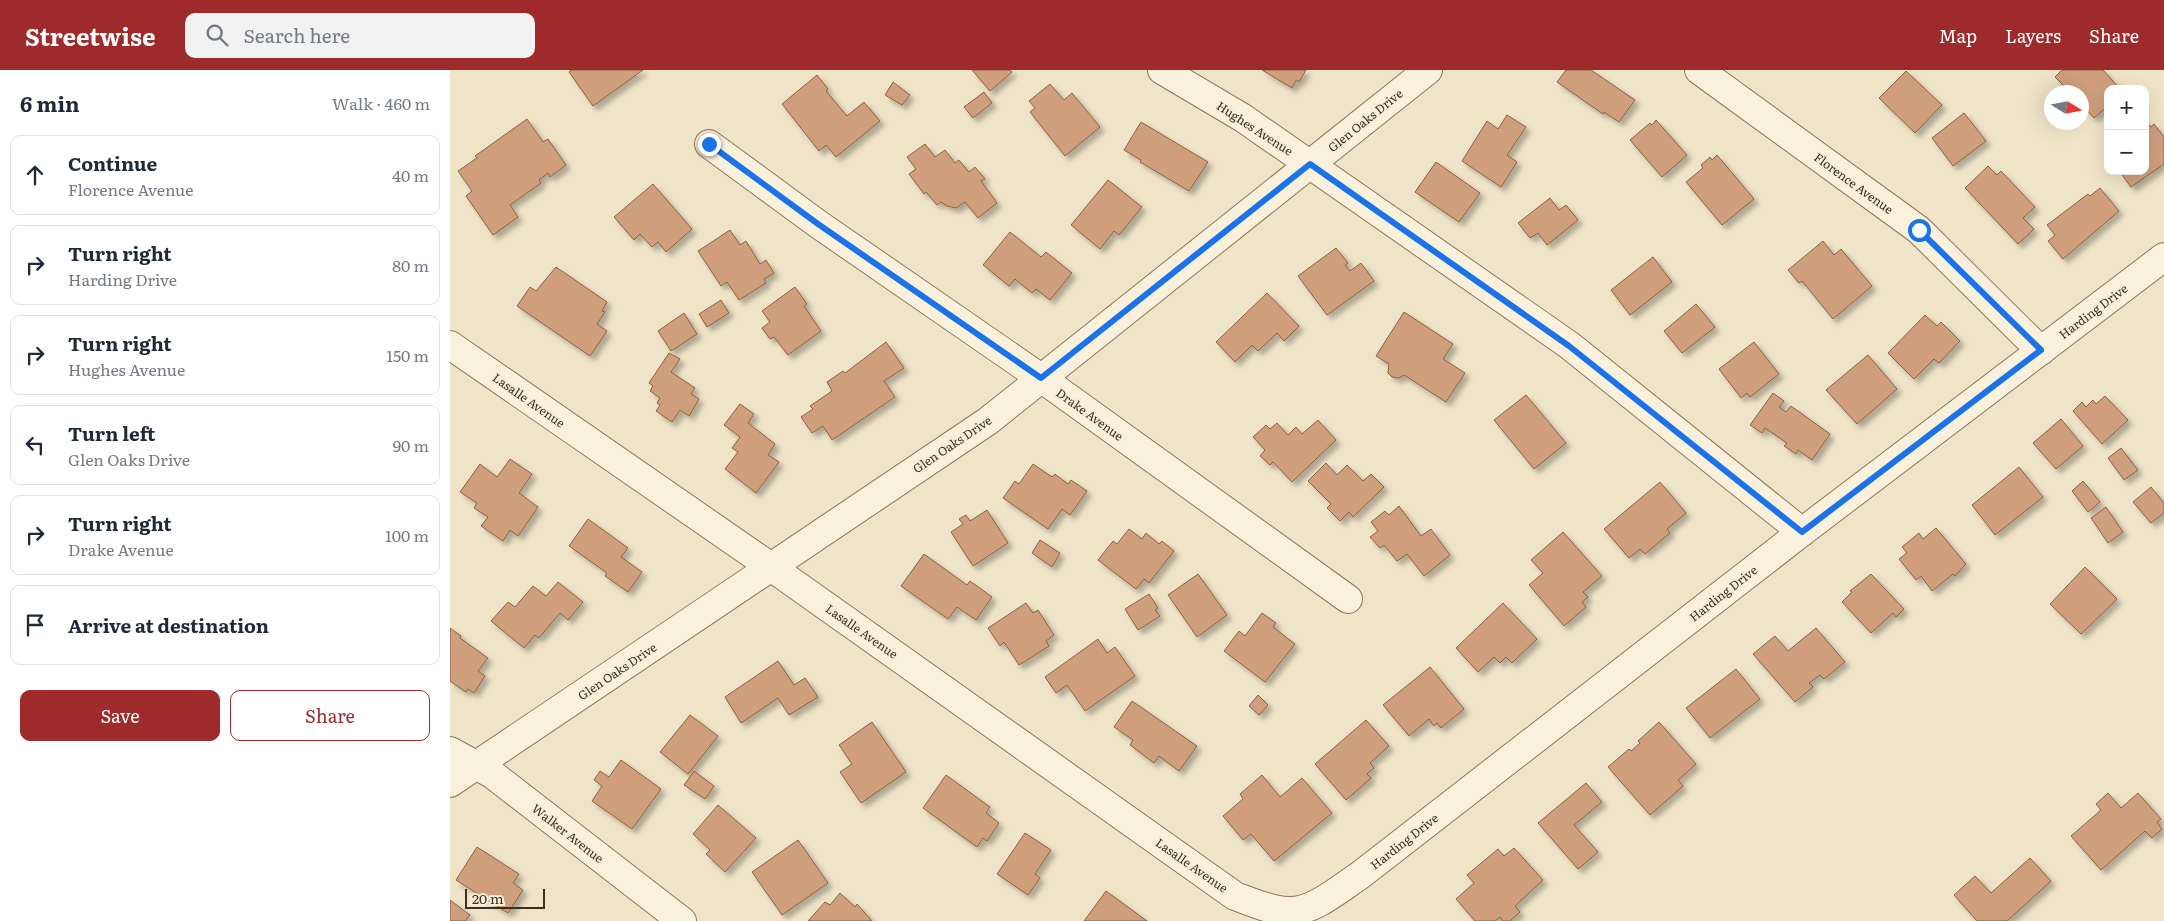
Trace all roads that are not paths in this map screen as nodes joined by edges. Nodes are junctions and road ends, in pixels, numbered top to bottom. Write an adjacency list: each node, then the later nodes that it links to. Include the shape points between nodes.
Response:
1 (1162, 70): 5 (street, Hughes Avenue, via 1243,118)
2 (1428, 70): 5 (street, Glen Oaks Drive)
3 (1699, 70): 8 (street, Florence Avenue, via 1919,230)
4 (709, 144): 9 (street, Drake Avenue, via 818,224)
5 (1310, 164): 9 (street, Glen Oaks Drive); 10 (street, Hughes Avenue, via 1569,346)
6 (2164, 257): 8 (street, Harding Drive)
7 (450, 345): 11 (street, Lasalle Avenue)
8 (2041, 350): 10 (street, Harding Drive)
9 (1041, 378): 11 (street, Glen Oaks Drive, via 988,421); 12 (street, Drake Avenue)
10 (1802, 532): 16 (street, Harding Drive, via 1359,876 1309,908 1289,912)
11 (771, 567): 14 (street, Glen Oaks Drive); 16 (street, Lasalle Avenue, via 1235,896)
12 (1348, 599)
13 (450, 751): 14 (street, Walker Avenue)
14 (476, 765): 15 (street, Glen Oaks Drive); 17 (street, Walker Avenue)
15 (450, 783)
16 (1276, 910)
17 (682, 921)

